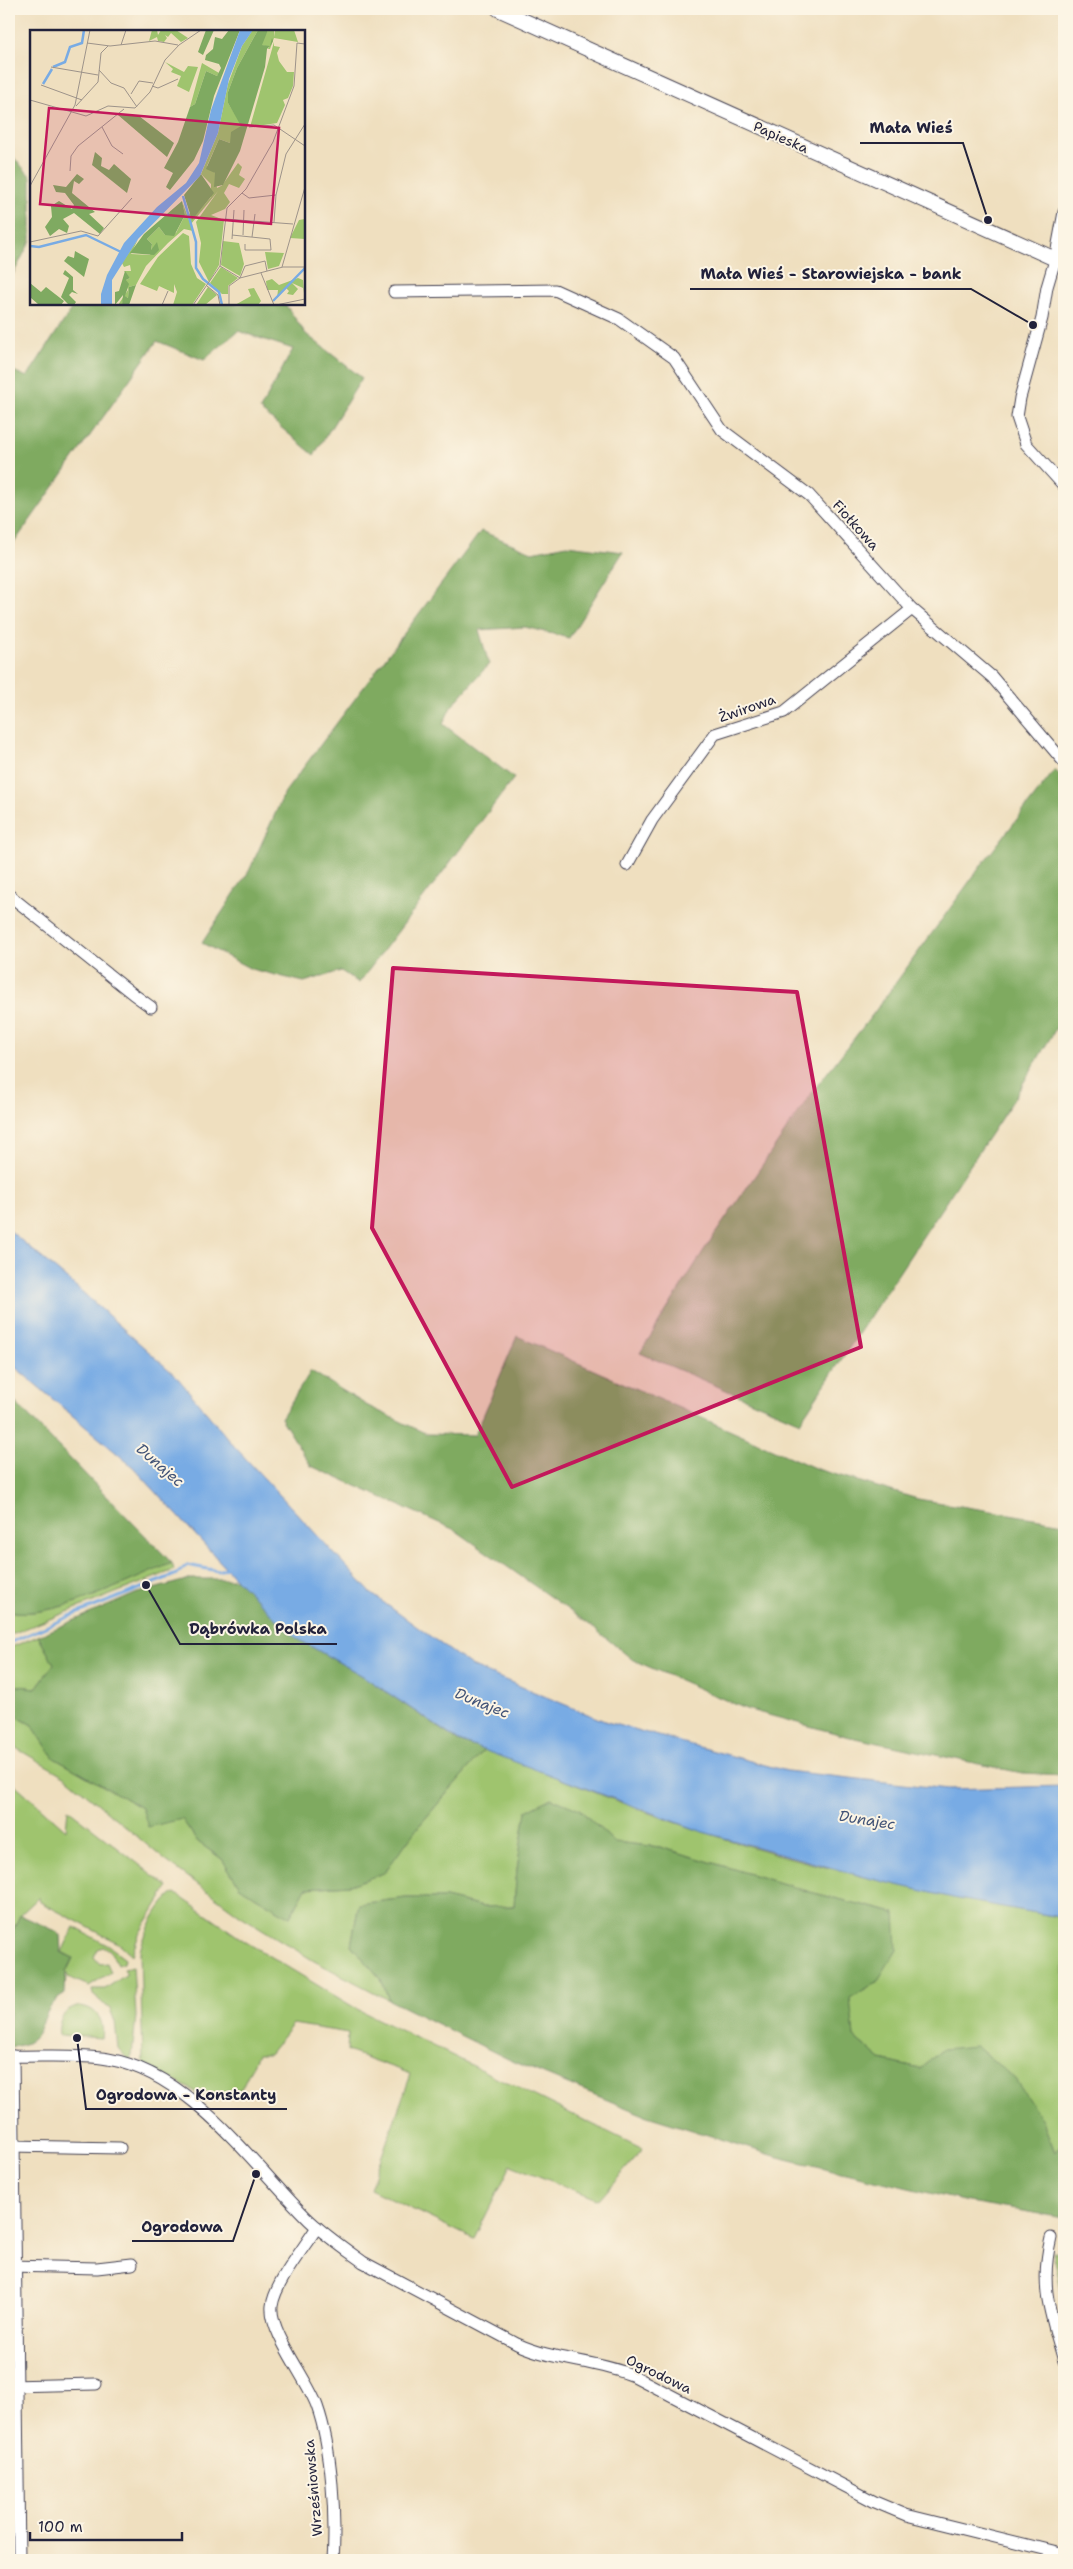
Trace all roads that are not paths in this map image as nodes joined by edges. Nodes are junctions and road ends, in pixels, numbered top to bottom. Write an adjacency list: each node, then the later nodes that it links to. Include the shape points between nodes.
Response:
1 (498, 9): 3 (street, Papieska)
2 (1064, 212): 3 (street)
3 (1060, 262): 5 (street, via 1050,272 1017,417 1026,444)
4 (394, 292): 6 (street, Fiołkowa, via 555,290 619,319 674,358 722,430 809,495)
5 (1064, 486)
6 (912, 609): 7 (street, Fiołkowa, via 992,677); 8 (street, Żwirowa, via 784,712 715,734 652,820)
7 (1064, 762)
8 (627, 865)
9 (9, 895): 10 (street)
10 (152, 1006)
11 (11, 2056): 12 (street); 14 (street, Ogrodowa, via 107,2059 134,2066 168,2083 194,2100)
12 (12, 2146): 13 (street); 17 (street)
13 (120, 2148)
14 (317, 2227): 21 (street, Ogrodowa, via 363,2262 517,2344 536,2353 634,2376 875,2502 906,2515); 23 (street, Wrześniowska, via 285,2275 272,2306 274,2324 317,2405 322,2423 328,2451)
15 (1051, 2238): 18 (street, via 1044,2280)
16 (132, 2264): 17 (street, via 97,2268)
17 (12, 2266): 20 (street)
18 (1064, 2362)
19 (96, 2384): 20 (street)
20 (13, 2386): 22 (street)
21 (1064, 2554)
22 (19, 2560)
23 (333, 2560)

